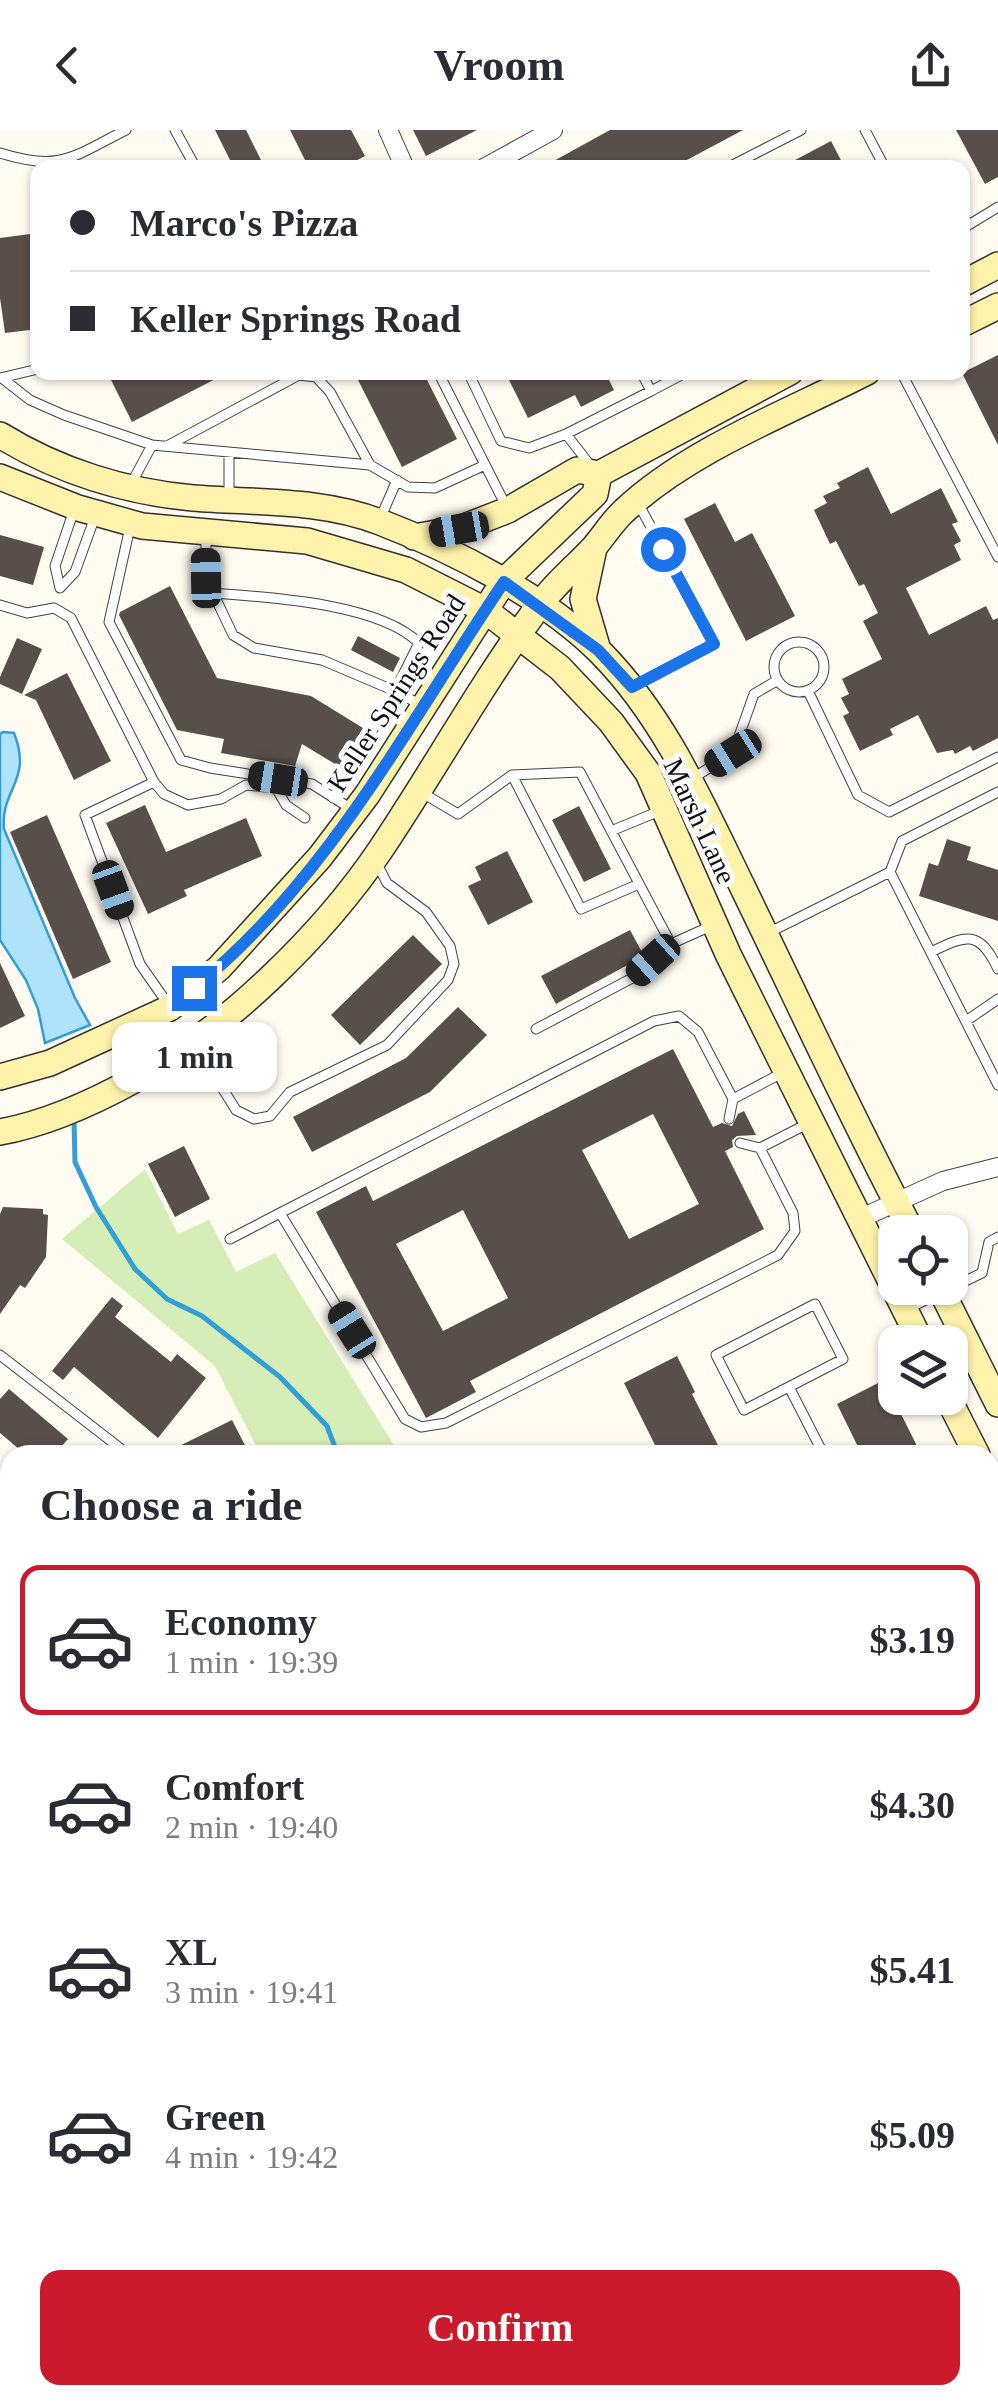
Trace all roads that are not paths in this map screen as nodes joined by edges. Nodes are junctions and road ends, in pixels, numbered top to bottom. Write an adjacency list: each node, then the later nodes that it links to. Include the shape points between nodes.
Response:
1 (126, 130): 8 (lane)
2 (175, 130): 9 (lane)
3 (388, 130): 10 (street)
4 (553, 130): 11 (street)
5 (801, 130): 12 (lane)
6 (865, 130): 13 (lane)
7 (0, 154): 14 (lane)
8 (66, 160)
9 (192, 160)
10 (401, 160)
11 (499, 160)
12 (742, 160)
13 (881, 160)
14 (30, 162)
15 (998, 206): 16 (lane)
16 (970, 224)
17 (998, 265): 18 (main road)
18 (970, 280)
19 (998, 306): 20 (main road)
20 (970, 320)
21 (30, 371): 22 (lane)
22 (1, 378): 36 (lane, via 64,416)
23 (290, 380): 37 (lane)
24 (319, 380): 40 (lane)
25 (442, 380): 41 (lane)
26 (472, 380): 34 (lane, via 501,441 529,448)
27 (646, 380): 33 (lane)
28 (672, 380): 33 (lane)
29 (776, 380): 42 (main road)
30 (784, 380): 39 (main road, via 772,400 714,433)
31 (851, 380): 39 (main road)
32 (904, 380): 55 (lane)
33 (651, 391): 34 (lane)
34 (566, 434): 42 (lane)
35 (0, 435): 45 (main road, Marsh Lane, via 49,461)
36 (152, 445): 37 (lane); 45 (lane)
37 (167, 446): 38 (lane)
38 (229, 454): 40 (lane); 46 (lane)
39 (705, 454): 47 (main road)
40 (370, 465): 44 (lane)
41 (485, 465): 44 (lane, via 435,488); 49 (lane)
42 (599, 474): 49 (main road, via 577,470); 56 (main road, Keller Springs Road, via 595,494)
43 (0, 477): 48 (main road, Marsh Lane)
44 (396, 480): 50 (lane)
45 (130, 487): 46 (main road, Marsh Lane)
46 (230, 499): 50 (main road, Marsh Lane, via 298,502); 52 (main road)
47 (636, 500): 54 (main road); 66 (lane, via 714,644)
48 (86, 510): 51 (main road, Marsh Lane); 57 (lane, via 75,572); 57 (lane, via 55,566)
49 (508, 510): 53 (main road)
50 (379, 522): 53 (main road, Marsh Lane)
51 (130, 523): 52 (main road, Marsh Lane); 76 (lane, via 109,622 181,760 312,784)
52 (214, 533): 58 (lane, via 206,578); 62 (main road, Marsh Lane, via 352,552 406,570)
53 (414, 537): 56 (main road, Marsh Lane)
54 (594, 547): 60 (main road); 64 (main road, via 584,599)
55 (998, 557)
56 (504, 582): 60 (main road, Marsh Lane); 62 (main road, Keller Springs Road)
57 (60, 588): 61 (lane)
58 (212, 593): 67 (lane, via 233,634 254,648 322,660); 67 (lane, via 308,600 406,630 419,643)
59 (0, 605): 61 (lane, via 27,613)
60 (539, 605): 63 (main road); 64 (main road, Marsh Lane)
61 (54, 608): 73 (lane, via 71,618)
62 (485, 610): 63 (main road, Marsh Lane); 69 (main road, Keller Springs Road)
63 (518, 638): 74 (main road); 77 (main road, Marsh Lane, via 560,668 611,722 648,773)
64 (598, 650): 66 (main road, Marsh Lane)
65 (778, 680): 68 (lane, via 791,691); 68 (lane, via 776,656 788,644 804,642 819,650 825,665); 72 (lane, via 754,694 733,753)
66 (632, 687): 72 (main road, Marsh Lane)
67 (396, 690): 69 (lane); 76 (lane)
68 (808, 691): 70 (lane, via 858,795 889,812)
69 (423, 707): 76 (main road, Keller Springs Road)
70 (998, 757)
71 (512, 776): 74 (lane, via 458,814); 79 (lane, via 580,772); 82 (lane, via 581,909)
72 (689, 781): 84 (main road, Marsh Lane)
73 (154, 782): 78 (lane, via 188,804 221,799 246,785 276,788); 89 (lane, via 86,816 140,964)
74 (419, 791): 80 (main road)
75 (998, 792): 81 (lane, via 902,842)
76 (344, 804): 89 (main road, Keller Springs Road, via 284,899)
77 (664, 809): 79 (lane); 83 (main road, Marsh Lane)
78 (305, 818)
79 (611, 831): 82 (lane)
80 (374, 859): 92 (main road, via 298,948); 92 (lane, via 387,883 426,912 450,946 454,964 448,980 387,1045 290,1092 270,1116 254,1119 236,1110)
81 (890, 872): 84 (lane); 86 (lane)
82 (639, 884): 85 (lane)
83 (715, 924): 85 (lane); 93 (main road, Marsh Lane)
84 (766, 934): 103 (main road, Marsh Lane)
85 (671, 944): 91 (lane, via 636,976)
86 (931, 952): 87 (lane, via 972,938 988,947); 90 (lane)
87 (998, 969)
88 (998, 998): 90 (lane)
89 (170, 1008): 92 (main road); 94 (main road, Keller Springs Road, via 50,1063)
90 (966, 1021): 95 (lane)
91 (536, 1028)
92 (194, 1044): 99 (main road, via 105,1096)
93 (786, 1071): 96 (lane); 98 (main road, Marsh Lane)
94 (0, 1077)
95 (998, 1085)
96 (733, 1098): 97 (lane); 104 (lane, via 698,1032 679,1016 654,1021)
97 (729, 1119)
98 (811, 1122): 101 (lane); 106 (main road, Marsh Lane)
99 (0, 1132)
100 (740, 1143): 101 (lane)
101 (760, 1148): 104 (lane, via 793,1213 795,1231 778,1254 446,1423 422,1427 406,1419)
102 (998, 1168): 103 (street)
103 (895, 1200): 105 (main road, Marsh Lane); 106 (street)
104 (280, 1213): 108 (lane)
105 (903, 1215)
106 (859, 1218): 112 (main road, Marsh Lane)
107 (998, 1237): 109 (lane, via 990,1242 982,1272)
108 (230, 1239)
109 (968, 1278)
110 (914, 1305): 112 (lane)
111 (948, 1305): 116 (main road)
112 (905, 1310): 113 (main road, Marsh Lane)
113 (912, 1325)
114 (0, 1356): 118 (lane)
115 (789, 1387): 115 (lane, via 843,1360 814,1304 716,1354 744,1410); 119 (lane)
116 (998, 1404)
117 (956, 1415): 120 (main road)
118 (116, 1445)
119 (819, 1445)
120 (971, 1445)

